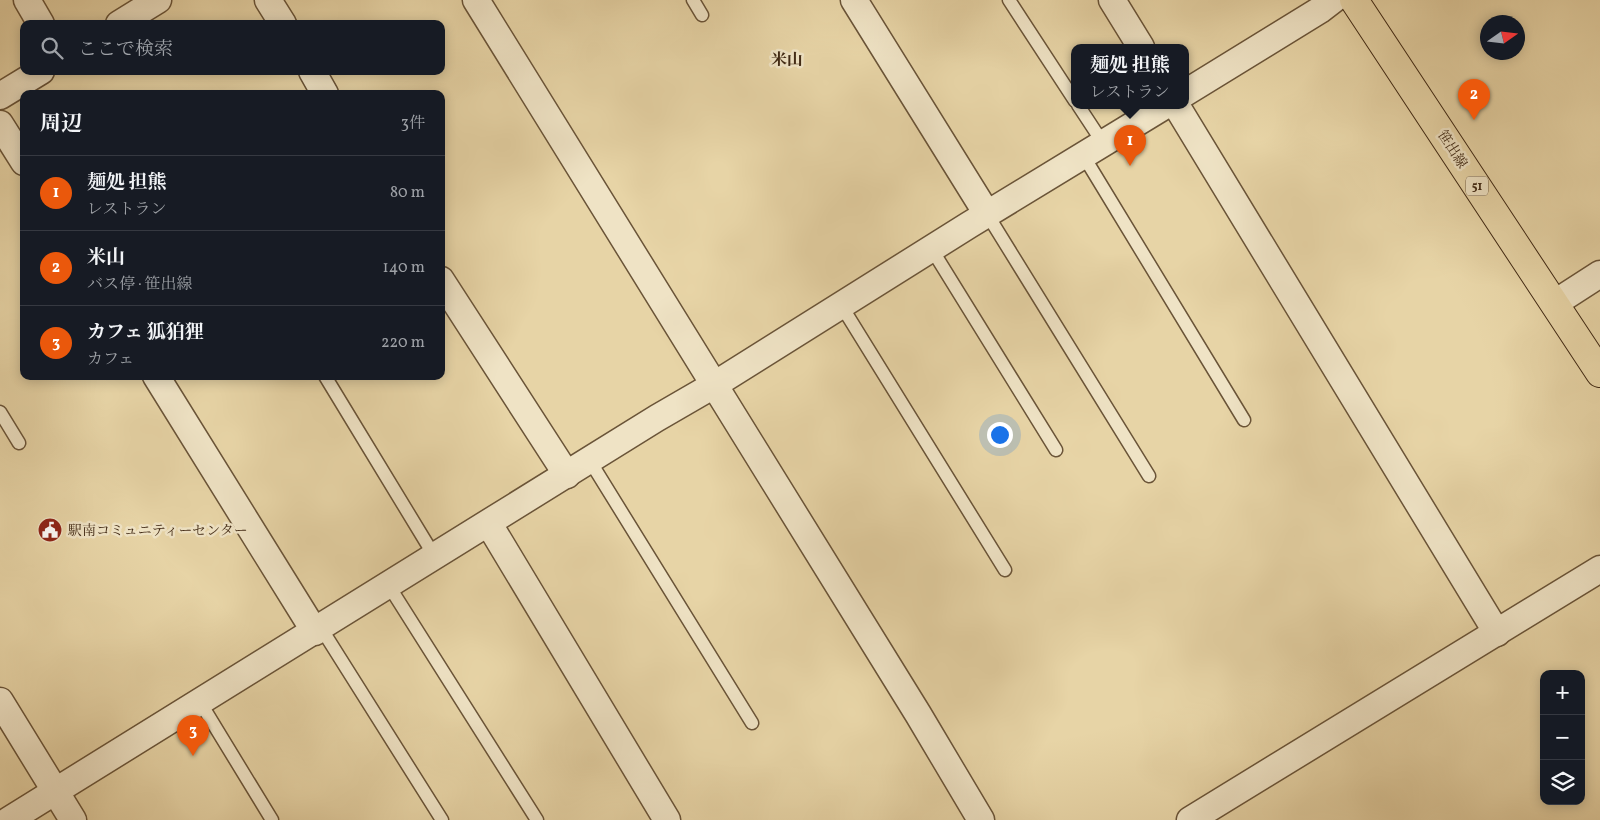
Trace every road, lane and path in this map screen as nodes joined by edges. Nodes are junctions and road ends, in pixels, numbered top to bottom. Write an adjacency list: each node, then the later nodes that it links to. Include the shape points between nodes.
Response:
1 (27, 0): 12 (street)
2 (158, 0): 13 (street)
3 (268, 0): 14 (street)
4 (476, 0): 37 (street)
5 (693, 0): 11 (lane)
6 (854, 0): 28 (street)
7 (1008, 0): 20 (lane)
8 (1112, 0): 15 (street)
9 (1333, 0): 19 (street)
10 (1354, 0): 32 (main road, 笹出線 / 51)
11 (702, 16)
12 (39, 20)
13 (126, 20)
14 (280, 20)
15 (1139, 44)
16 (34, 75): 21 (street)
17 (314, 75): 18 (street)
18 (323, 90)
19 (1189, 91)
20 (1071, 95)
21 (0, 96)
22 (1079, 109): 26 (lane)
23 (1159, 109): 26 (street)
24 (1178, 109): 51 (street)
25 (0, 124): 27 (street)
26 (1093, 149): 28 (street); 39 (lane)
27 (20, 156)
28 (987, 214): 29 (street); 44 (lane)
29 (931, 248): 33 (street); 41 (lane)
30 (1600, 274): 32 (street)
31 (445, 286): 43 (street)
32 (1554, 303): 34 (main road, 笹出線 / 51)
33 (840, 306): 37 (street); 47 (lane)
34 (1600, 373)
35 (159, 380): 50 (street)
36 (327, 380): 46 (lane)
37 (714, 385): 42 (street); 62 (street)
38 (0, 412): 40 (lane)
39 (1244, 420)
40 (19, 443)
41 (1056, 450)
42 (590, 461): 43 (street); 54 (lane)
43 (567, 475): 45 (street)
44 (1149, 476)
45 (489, 524): 46 (street); 61 (street)
46 (435, 558): 49 (street)
47 (1005, 570)
48 (1600, 570): 51 (street)
49 (389, 586): 50 (street); 60 (lane)
50 (318, 630): 53 (street); 59 (lane)
51 (1497, 632): 63 (street)
52 (0, 701): 55 (street)
53 (200, 702): 55 (street); 58 (lane)
54 (752, 723)
55 (55, 791): 56 (street); 57 (street)
56 (9, 820)
57 (73, 820)
58 (272, 820)
59 (442, 820)
60 (537, 820)
61 (667, 820)
62 (981, 820)
63 (1190, 820)

